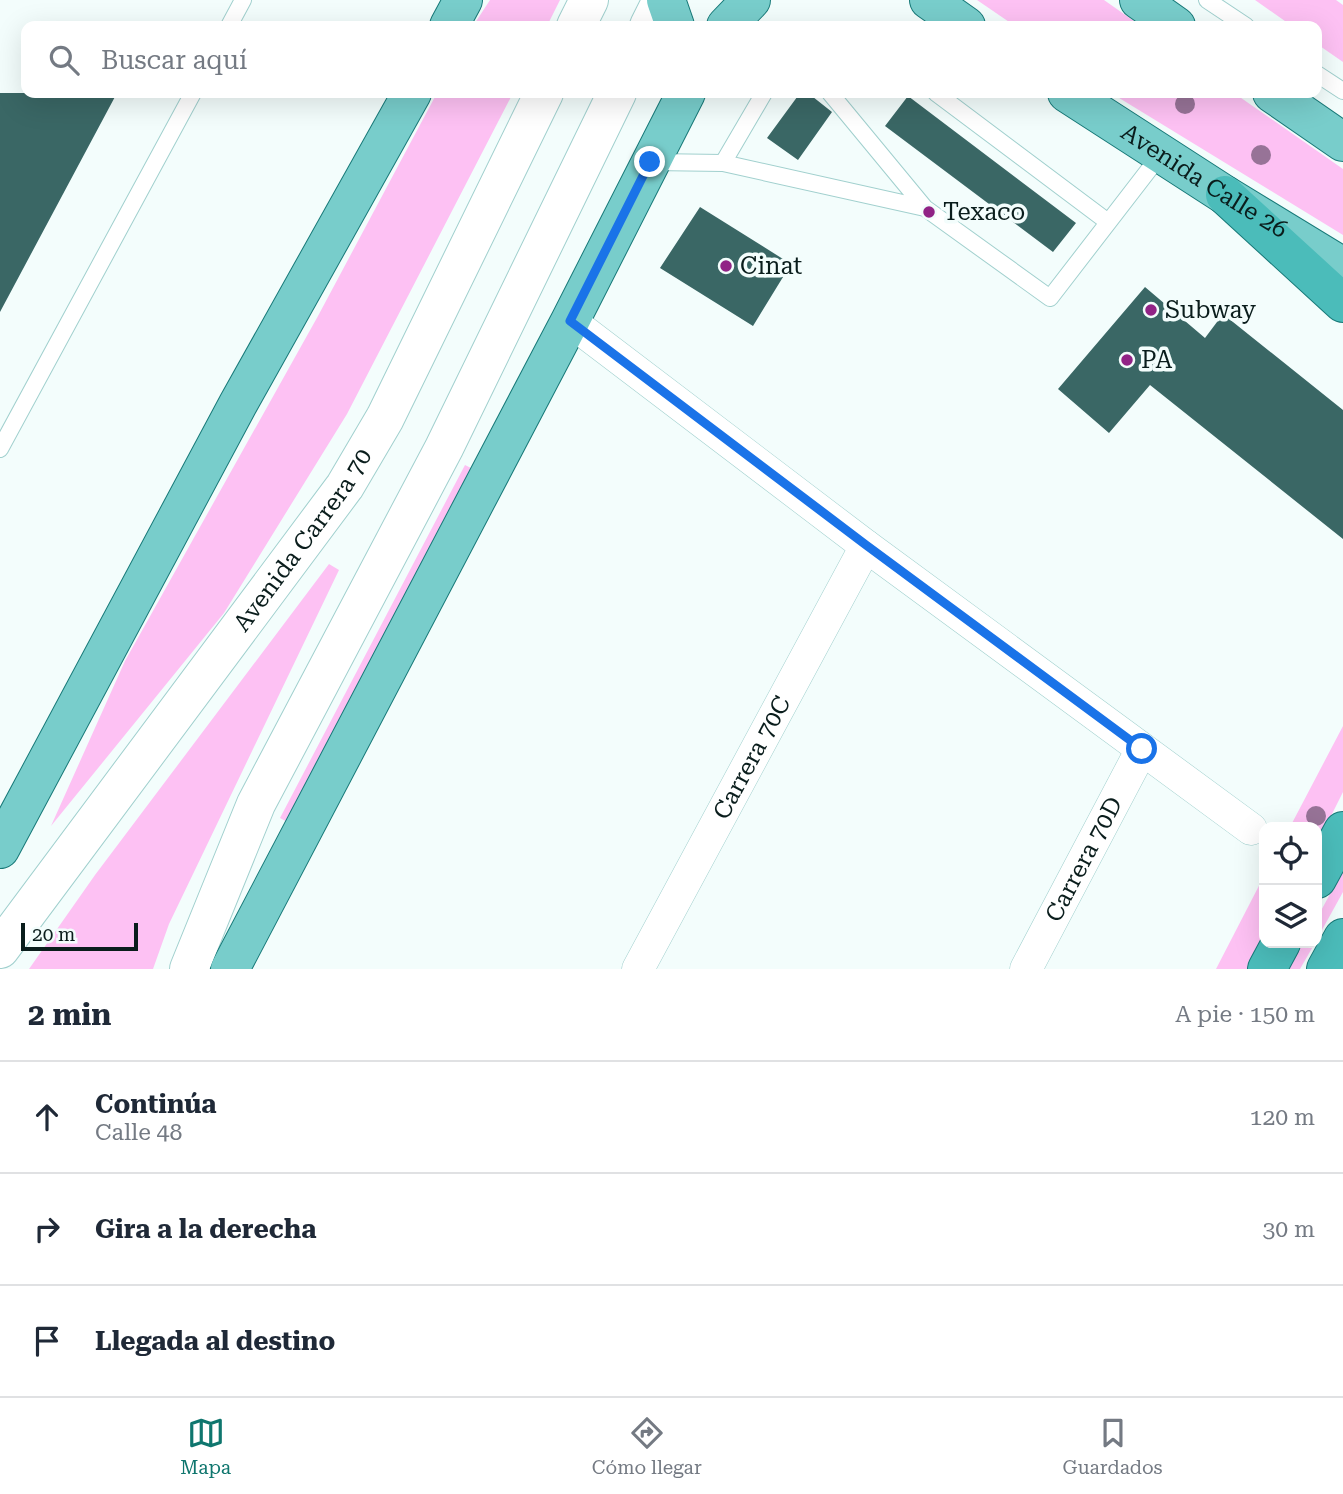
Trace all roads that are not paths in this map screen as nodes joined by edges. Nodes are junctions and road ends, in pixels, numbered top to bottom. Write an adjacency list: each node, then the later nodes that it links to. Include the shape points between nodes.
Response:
1 (243, 0): 9 (lane)
2 (463, 0): 10 (main road)
3 (589, 0): 11 (main road)
4 (664, 0): 12 (main road); 13 (main road)
5 (751, 0): 14 (main road)
6 (929, 0): 15 (main road)
7 (1139, 0): 16 (main road)
8 (1208, 0): 17 (lane)
9 (232, 21)
10 (452, 21)
11 (578, 21)
12 (652, 21)
13 (673, 21)
14 (731, 21)
15 (959, 21)
16 (1169, 21)
17 (1239, 21)
18 (1322, 77): 19 (lane)
19 (1343, 91)
20 (190, 98): 42 (lane)
21 (409, 98): 47 (main road, via 238,404)
22 (542, 98): 51 (main road, Avenida Carrera 70, via 385,418 345,486)
23 (615, 98): 52 (main road, via 444,448 256,804)
24 (681, 98): 34 (main road)
25 (761, 98): 35 (lane)
26 (834, 98): 37 (lane)
27 (943, 98): 31 (lane)
28 (960, 98): 31 (lane)
29 (1075, 98): 33 (main road, Avenida Calle 26)
30 (1279, 98): 32 (main road)
31 (959, 110): 38 (lane)
32 (1343, 142)
33 (1161, 154): 36 (main road, Avenida Calle 26); 38 (lane)
34 (650, 162): 35 (lane); 41 (main road)
35 (723, 163): 37 (lane)
36 (1225, 195): 39 (main road, Avenida Calle 26); 40 (highway)
37 (925, 208): 38 (lane, via 1050,298)
38 (1108, 222)
39 (1343, 267)
40 (1343, 303)
41 (570, 321): 43 (street); 53 (main road)
42 (0, 449)
43 (866, 545): 44 (street); 54 (street, Carrera 70C)
44 (1142, 749): 45 (street); 55 (street, Carrera 70D)
45 (1251, 829)
46 (1343, 831): 48 (highway)
47 (0, 849)
48 (1322, 869)
49 (1343, 938): 57 (highway)
50 (1278, 948): 56 (highway)
51 (0, 949)
52 (189, 969)
53 (230, 969)
54 (638, 969)
55 (1026, 969)
56 (1267, 969)
57 (1326, 969)

